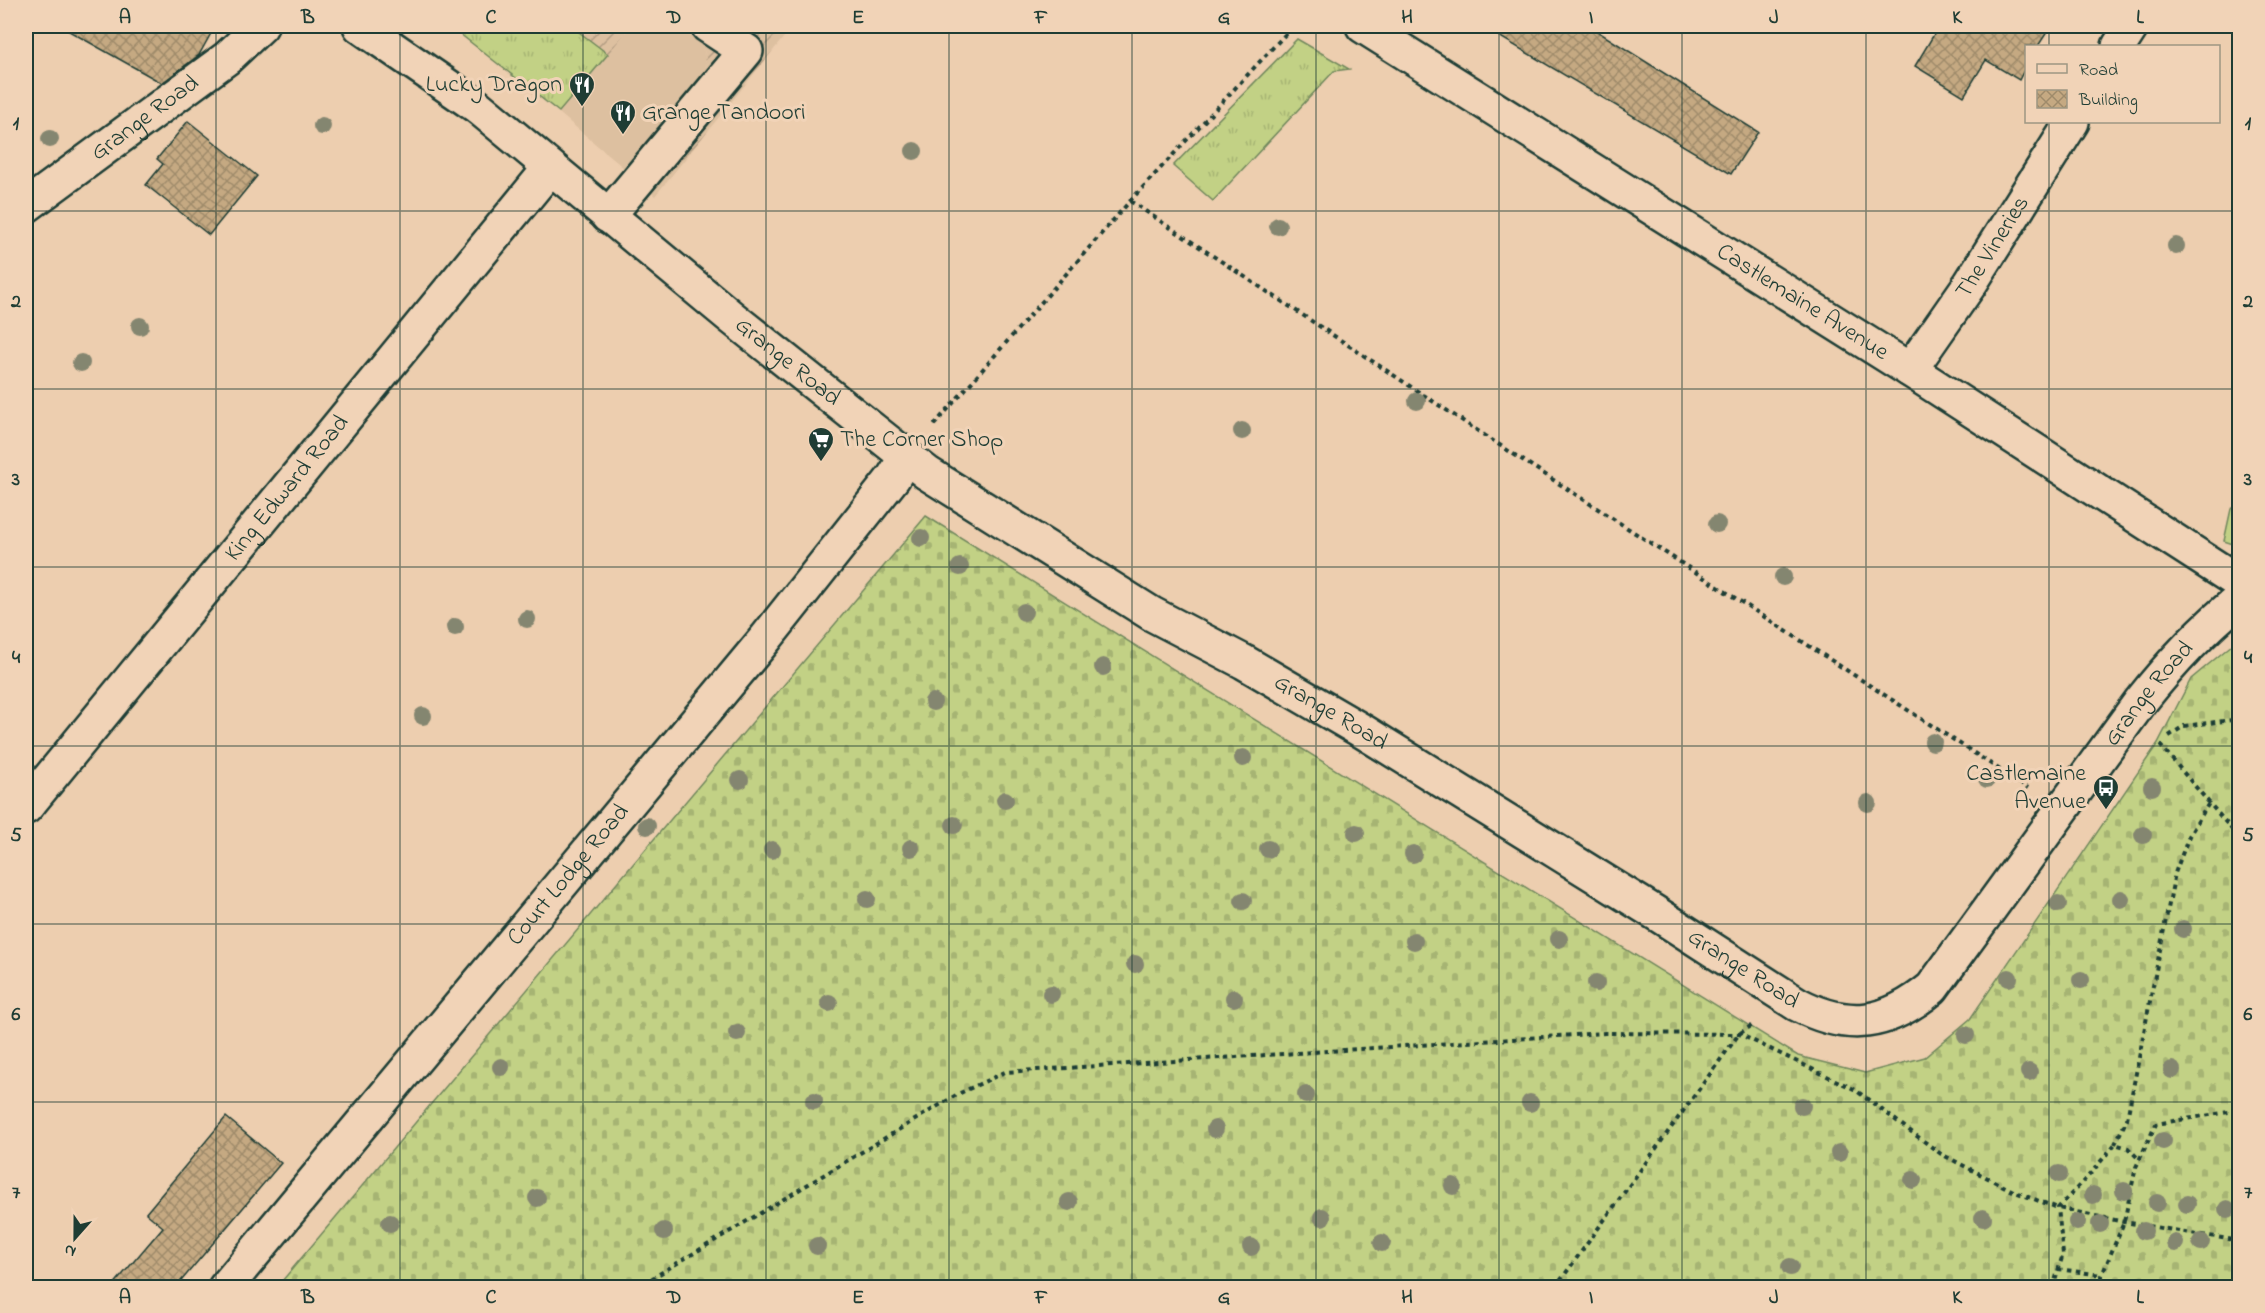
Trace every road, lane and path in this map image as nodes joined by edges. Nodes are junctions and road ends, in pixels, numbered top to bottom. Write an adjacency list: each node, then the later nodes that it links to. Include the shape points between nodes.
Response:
1 (261, 26): 11 (street, Grange Road, via 226,58)
2 (360, 26): 9 (street, Grange Road, via 478,107)
3 (708, 26): 12 (street, via 746,51)
4 (1293, 26): 10 (path)
5 (1363, 26): 13 (street, Castlemaine Avenue)
6 (2132, 26): 7 (street)
7 (2119, 45)
8 (2071, 123): 13 (street, The Vineries)
9 (550, 168): 12 (street, Grange Road); 19 (street, King Edward Road)
10 (1130, 201): 14 (path); 20 (path)
11 (26, 206)
12 (608, 216): 14 (street, Grange Road)
13 (1910, 370): 15 (street, Castlemaine Avenue)
14 (906, 458): 20 (street, Grange Road, via 1152,614 1364,732 1797,1004 1826,1016 1848,1021 1883,1018 1926,992 1941,977); 32 (street, Court Lodge Road, via 766,638)
15 (2240, 583)
16 (2240, 599): 20 (street, Grange Road, via 2174,660)
17 (2240, 719): 18 (path, via 2184,726 2158,743)
18 (2209, 803): 21 (path); 24 (path, via 2175,873 2127,1119)
19 (26, 807)
20 (2061, 810)
21 (2240, 839)
22 (1739, 1034): 26 (path, via 1854,1089 1941,1154 2015,1192); 31 (path, via 1605,1033 1005,1072 958,1094); 34 (path)
23 (2240, 1110): 25 (path, via 2156,1124)
24 (2115, 1144): 25 (path, via 2128,1148); 26 (path)
25 (2140, 1160): 27 (path)
26 (2058, 1208): 27 (path); 29 (path, via 2062,1254)
27 (2124, 1222): 28 (path); 30 (path)
28 (2240, 1241)
29 (2058, 1269): 30 (path); 35 (path)
30 (2102, 1275): 36 (path)
31 (643, 1285): 33 (path)
32 (225, 1287)
33 (636, 1287)
34 (1555, 1287)
35 (2054, 1287)
36 (2102, 1287)

